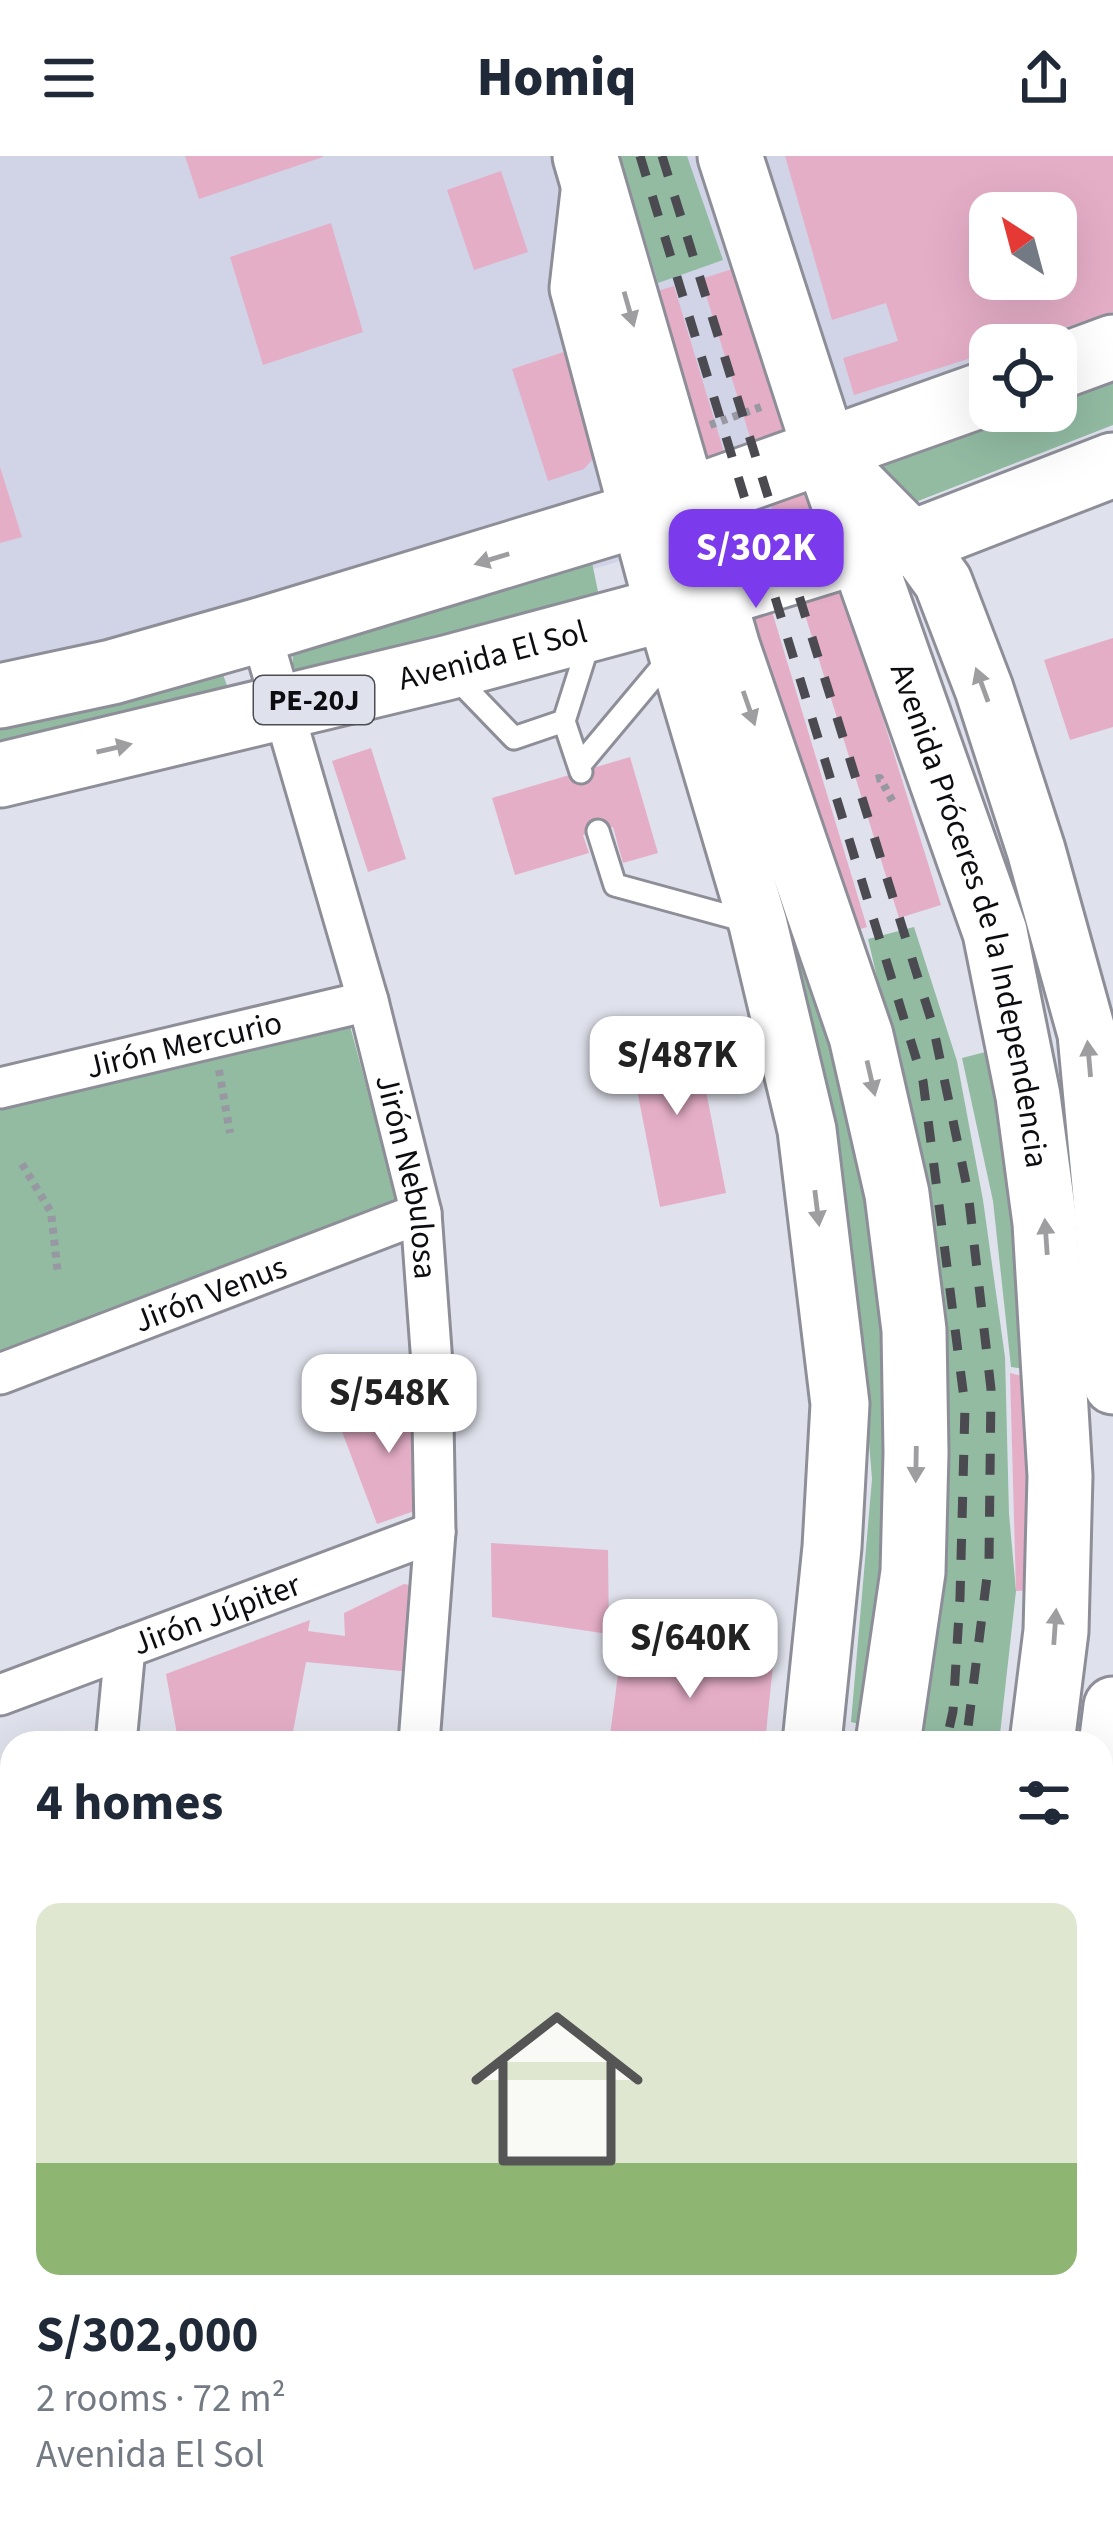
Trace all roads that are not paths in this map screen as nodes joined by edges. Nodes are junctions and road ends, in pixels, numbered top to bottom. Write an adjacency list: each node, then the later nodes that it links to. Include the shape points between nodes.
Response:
1 (730, 156): 6 (main road, Avenida Próceres de la Independencia)
2 (588, 168): 8 (main road, one-way to 8)
3 (1113, 347): 4 (main road)
4 (1077, 360)
5 (969, 400): 6 (main road, PE-20J)
6 (826, 453): 8 (main road, PE-20J); 9 (main road, Avenida Próceres de la Independencia)
7 (1113, 465): 9 (main road, Avenida El Sol / PE-20J)
8 (662, 507): 10 (main road); 12 (main road, PE-20J, one-way to 12)
9 (887, 546): 10 (main road, Avenida El Sol / PE-20J); 24 (main road, Avenida Próceres de la Independencia, one-way to 9, via 1087,1034 1036,850 943,582); 32 (main road, Avenida Próceres de la Independencia, one-way to 9, via 1056,1631 1060,1476 1045,1222 995,932)
10 (685, 619): 11 (main road, Avenida El Sol / PE-20J); 16 (lane, via 580,769); 19 (main road); 31 (main road, one-way to 31, via 861,1036 897,1194 914,1330 916,1453 913,1572)
11 (595, 626): 13 (main road, Avenida El Sol / PE-20J); 16 (lane)
12 (260, 630): 14 (main road, PE-20J); 15 (street, Jirón Nebulosa)
13 (446, 668): 15 (main road, Avenida El Sol / PE-20J); 16 (lane, via 514,738)
14 (0, 696)
15 (280, 708): 17 (main road, Avenida El Sol / PE-20J, one-way to 15); 20 (street, Jirón Nebulosa)
16 (563, 721)
17 (0, 776)
18 (598, 831): 19 (lane, via 615,885)
19 (758, 924): 30 (main road, one-way to 30, via 807,1130 840,1404)
20 (368, 1001): 21 (street, Jirón Mercurio); 22 (street, Jirón Nebulosa)
21 (0, 1088)
22 (421, 1213): 23 (street, Jirón Venus); 25 (street, Jirón Nebulosa)
23 (0, 1374)
24 (1113, 1385)
25 (434, 1532): 26 (street, Jirón Júpiter); 29 (street, Jirón Nebulosa)
26 (125, 1648): 27 (street, Jirón Júpiter); 28 (street)
27 (0, 1695)
28 (117, 1731)
29 (419, 1731)
30 (813, 1731)
31 (890, 1731)
32 (1044, 1731)

